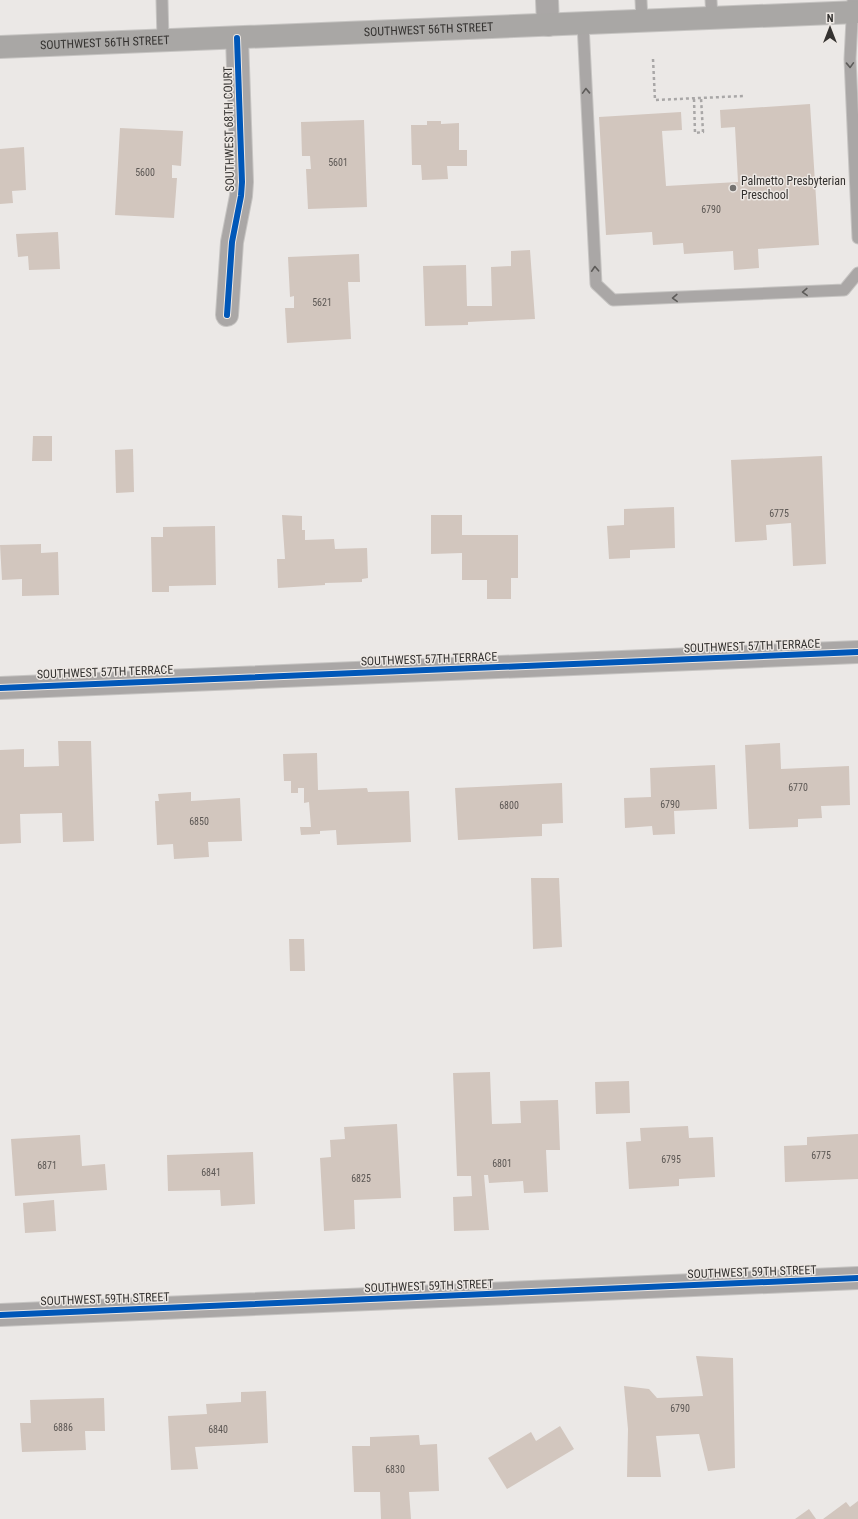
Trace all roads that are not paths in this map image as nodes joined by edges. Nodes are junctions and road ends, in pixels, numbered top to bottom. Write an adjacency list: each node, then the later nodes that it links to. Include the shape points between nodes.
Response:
1 (162, 0): 11 (lane)
2 (547, 0): 9 (street)
3 (641, 0): 7 (lane)
4 (791, 7): 5 (main road, SOUTHWEST 56TH STREET); 6 (main road, SOUTHWEST 56TH STREET)
5 (855, 8): 13 (lane, one-way to 13, via 850,59)
6 (712, 9): 7 (main road, SOUTHWEST 56TH STREET)
7 (642, 21): 8 (main road, SOUTHWEST 56TH STREET)
8 (583, 24): 9 (main road, SOUTHWEST 56TH STREET); 14 (lane, one-way to 8, via 844,290 613,300 596,284)
9 (548, 25): 10 (main road, SOUTHWEST 56TH STREET)
10 (237, 38): 11 (main road, SOUTHWEST 56TH STREET); 15 (street, SOUTHWEST 68TH COURT, via 242,182 232,242)
11 (162, 41): 12 (main road, SOUTHWEST 56TH STREET)
12 (0, 46)
13 (858, 238)
14 (858, 272)
15 (227, 315)
16 (858, 652): 17 (street, SOUTHWEST 57TH TERRACE)
17 (0, 688)
18 (858, 1278): 19 (street, SOUTHWEST 59TH STREET)
19 (0, 1315)

